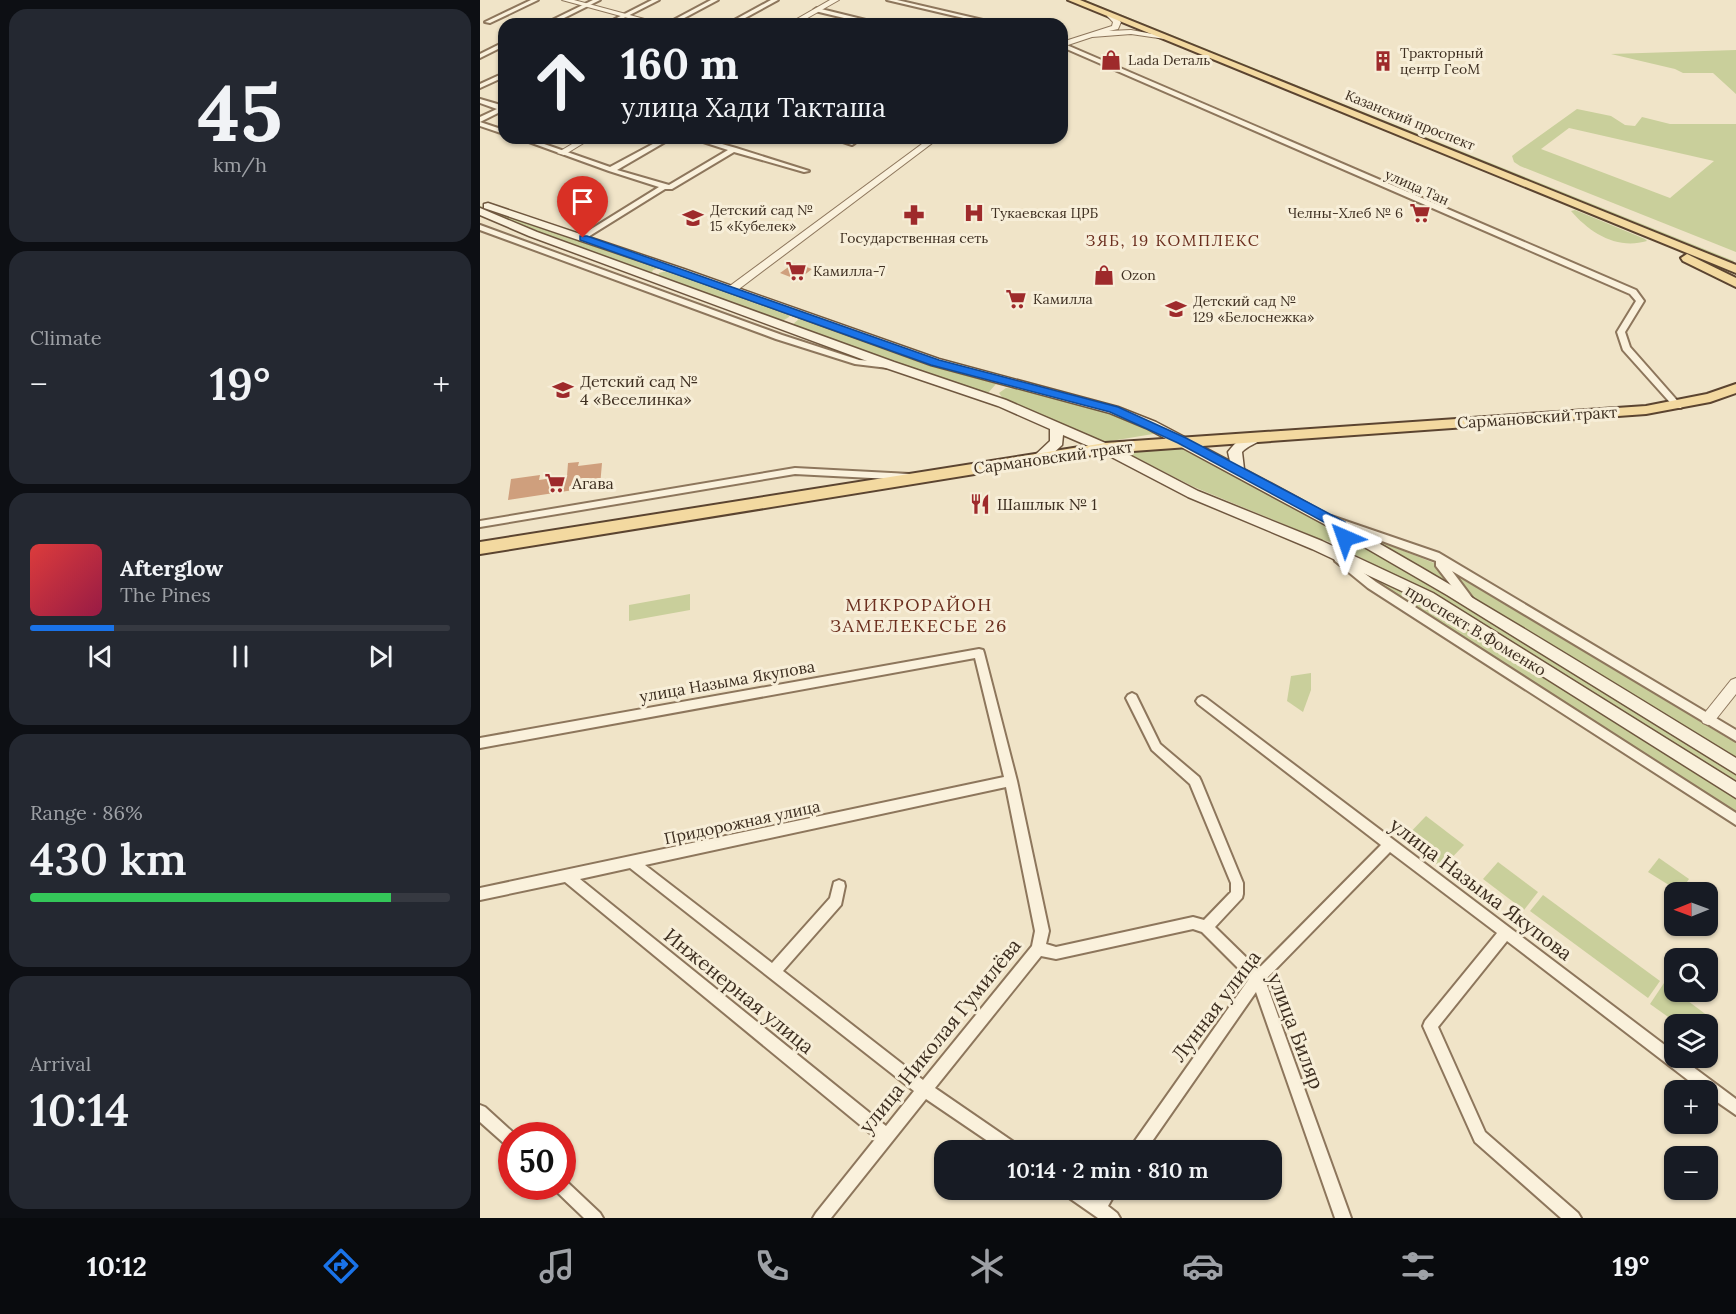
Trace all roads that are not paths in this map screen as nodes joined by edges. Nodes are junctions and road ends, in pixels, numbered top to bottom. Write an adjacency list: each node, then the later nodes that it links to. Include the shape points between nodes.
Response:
1 (535, 0): 23 (street)
2 (566, 0): 11 (street)
3 (597, 0): 11 (street)
4 (656, 0): 13 (street)
5 (715, 0): 18 (street)
6 (775, 0): 19 (street)
7 (835, 0): 12 (street)
8 (890, 0): 22 (street)
9 (1072, 0): 14 (main road, Казанский проспект)
10 (1091, 0): 52 (main road, Казанский проспект)
11 (587, 5): 13 (street); 15 (street)
12 (817, 10): 20 (street); 21 (street)
13 (626, 15): 16 (street); 17 (street)
14 (1111, 16): 24 (street, via 1117,22 1115,27); 25 (main road, Казанский проспект)
15 (560, 18)
16 (620, 18)
17 (637, 18)
18 (680, 18)
19 (741, 18)
20 (803, 18)
21 (851, 18)
22 (970, 18)
23 (488, 22)
24 (1091, 35): 25 (street, via 1131,32); 26 (street)
25 (1165, 37): 50 (main road, Казанский проспект)
26 (1068, 43)
27 (498, 47): 29 (street)
28 (1068, 48): 68 (street, улица Тан, via 1632,292 1640,301 1621,332 1623,341)
29 (480, 56)
30 (498, 78): 31 (street)
31 (480, 86)
32 (480, 101): 33 (street)
33 (498, 106)
34 (498, 111): 35 (street)
35 (480, 122): 36 (street)
36 (498, 130)
37 (537, 144): 43 (street)
38 (577, 144): 43 (street)
39 (658, 144): 44 (street)
40 (715, 144): 42 (street)
41 (927, 144): 59 (street)
42 (734, 149): 45 (street); 46 (street)
43 (561, 153): 44 (street)
44 (611, 170): 46 (street)
45 (806, 171)
46 (666, 188): 51 (street)
47 (480, 204): 51 (main road, проспект В.Фоменко)
48 (480, 211): 55 (main road, проспект В.Фоменко)
49 (480, 227): 56 (street)
50 (1642, 231): 54 (main road, Казанский проспект); 58 (main road)
51 (583, 238): 53 (main road, проспект В.Фоменко)
52 (1736, 259)
53 (669, 268): 57 (main road, via 657,272); 59 (main road, проспект В.Фоменко)
54 (1736, 271)
55 (640, 273): 56 (street); 57 (main road, проспект В.Фоменко)
56 (611, 274): 63 (street)
57 (655, 279): 60 (main road, проспект В.Фоменко)
58 (1736, 283)
59 (731, 290): 61 (main road, проспект В.Фоменко)
60 (742, 311): 62 (main road, проспект В.Фоменко); 63 (street)
61 (794, 312): 62 (main road, via 791,320); 65 (main road, проспект В.Фоменко, via 935,362)
62 (775, 322): 64 (main road, проспект В.Фоменко)
63 (749, 325): 64 (street, via 858,362)
64 (890, 365): 67 (main road, проспект В.Фоменко)
65 (1017, 384): 67 (main road, via 1004,384 994,390); 71 (main road, проспект В.Фоменко, via 1114,410)
66 (1736, 388): 68 (main road, Сармановский тракт)
67 (1002, 403): 69 (main road, проспект В.Фоменко)
68 (1678, 406): 70 (main road, Сармановский тракт)
69 (1053, 424): 72 (main road, проспект В.Фоменко); 73 (main road, via 1057,442)
70 (1257, 437): 71 (main road, Сармановский тракт); 74 (main road, via 1242,443 1234,452)
71 (1182, 441): 72 (main road, Сармановский тракт); 74 (main road, проспект В.Фоменко)
72 (1105, 448): 73 (main road, Сармановский тракт); 80 (main road, проспект В.Фоменко, via 1193,494)
73 (1039, 459): 75 (main road, Сармановский тракт)
74 (1238, 471): 76 (main road, проспект В.Фоменко)
75 (919, 477): 77 (street, via 795,471); 79 (main road, Сармановский тракт)
76 (1320, 515): 78 (main road, проспект В.Фоменко); 81 (street)
77 (480, 524)
78 (1340, 526): 80 (main road, via 1345,538 1339,545); 82 (main road, проспект В.Фоменко)
79 (480, 548)
80 (1325, 549): 92 (main road, проспект В.Фоменко, via 1428,597); 93 (street, via 1372,585)
81 (1435, 556): 82 (street); 87 (street)
82 (1471, 603): 90 (main road, проспект В.Фоменко)
83 (979, 653): 89 (street, улица Назыма Якупова); 91 (street, улица Николая Гумилёва)
84 (1736, 684): 87 (street)
85 (1132, 698): 99 (street, via 1156,747 1196,781 1237,883 1237,894)
86 (1202, 701): 94 (street, улица Назыма Якупова)
87 (1708, 719): 88 (street)
88 (1736, 736)
89 (480, 743)
90 (1736, 767)
91 (1011, 781): 95 (street, Придорожная улица); 101 (street, улица Николая Гумилёва, via 1042,931)
92 (1736, 791)
93 (1736, 820)
94 (1390, 844): 100 (street, улица Назыма Якупова); 103 (street, Лунная улица)
95 (632, 862): 96 (street, Придорожная улица); 102 (street)
96 (567, 876): 98 (street, Придорожная улица); 108 (street, Инженерная улица)
97 (839, 886): 102 (street, via 836,901)
98 (480, 894)
99 (1206, 927): 101 (street, via 1193,923 1056,953); 103 (street, улица Биляр)
100 (1506, 932): 105 (street, улица Назыма Якупова); 119 (street, via 1430,1026 1480,1137)
101 (1038, 949): 104 (street, улица Николая Гумилёва)
102 (773, 972): 104 (street)
103 (1258, 978): 110 (street, Лунная улица); 118 (street, улица Биляр)
104 (923, 1089): 108 (street, улица Николая Гумилёва); 109 (street)
105 (1736, 1108)
106 (480, 1112): 107 (street)
107 (498, 1128)
108 (886, 1136): 116 (street, улица Николая Гумилёва)
109 (999, 1140)
110 (1144, 1140)
111 (576, 1200): 115 (street)
112 (1085, 1200): 114 (street)
113 (1103, 1200): 114 (street)
114 (1097, 1208): 117 (street)
115 (595, 1218)
116 (821, 1218)
117 (1112, 1218)
118 (1343, 1218)
119 (1573, 1218)

